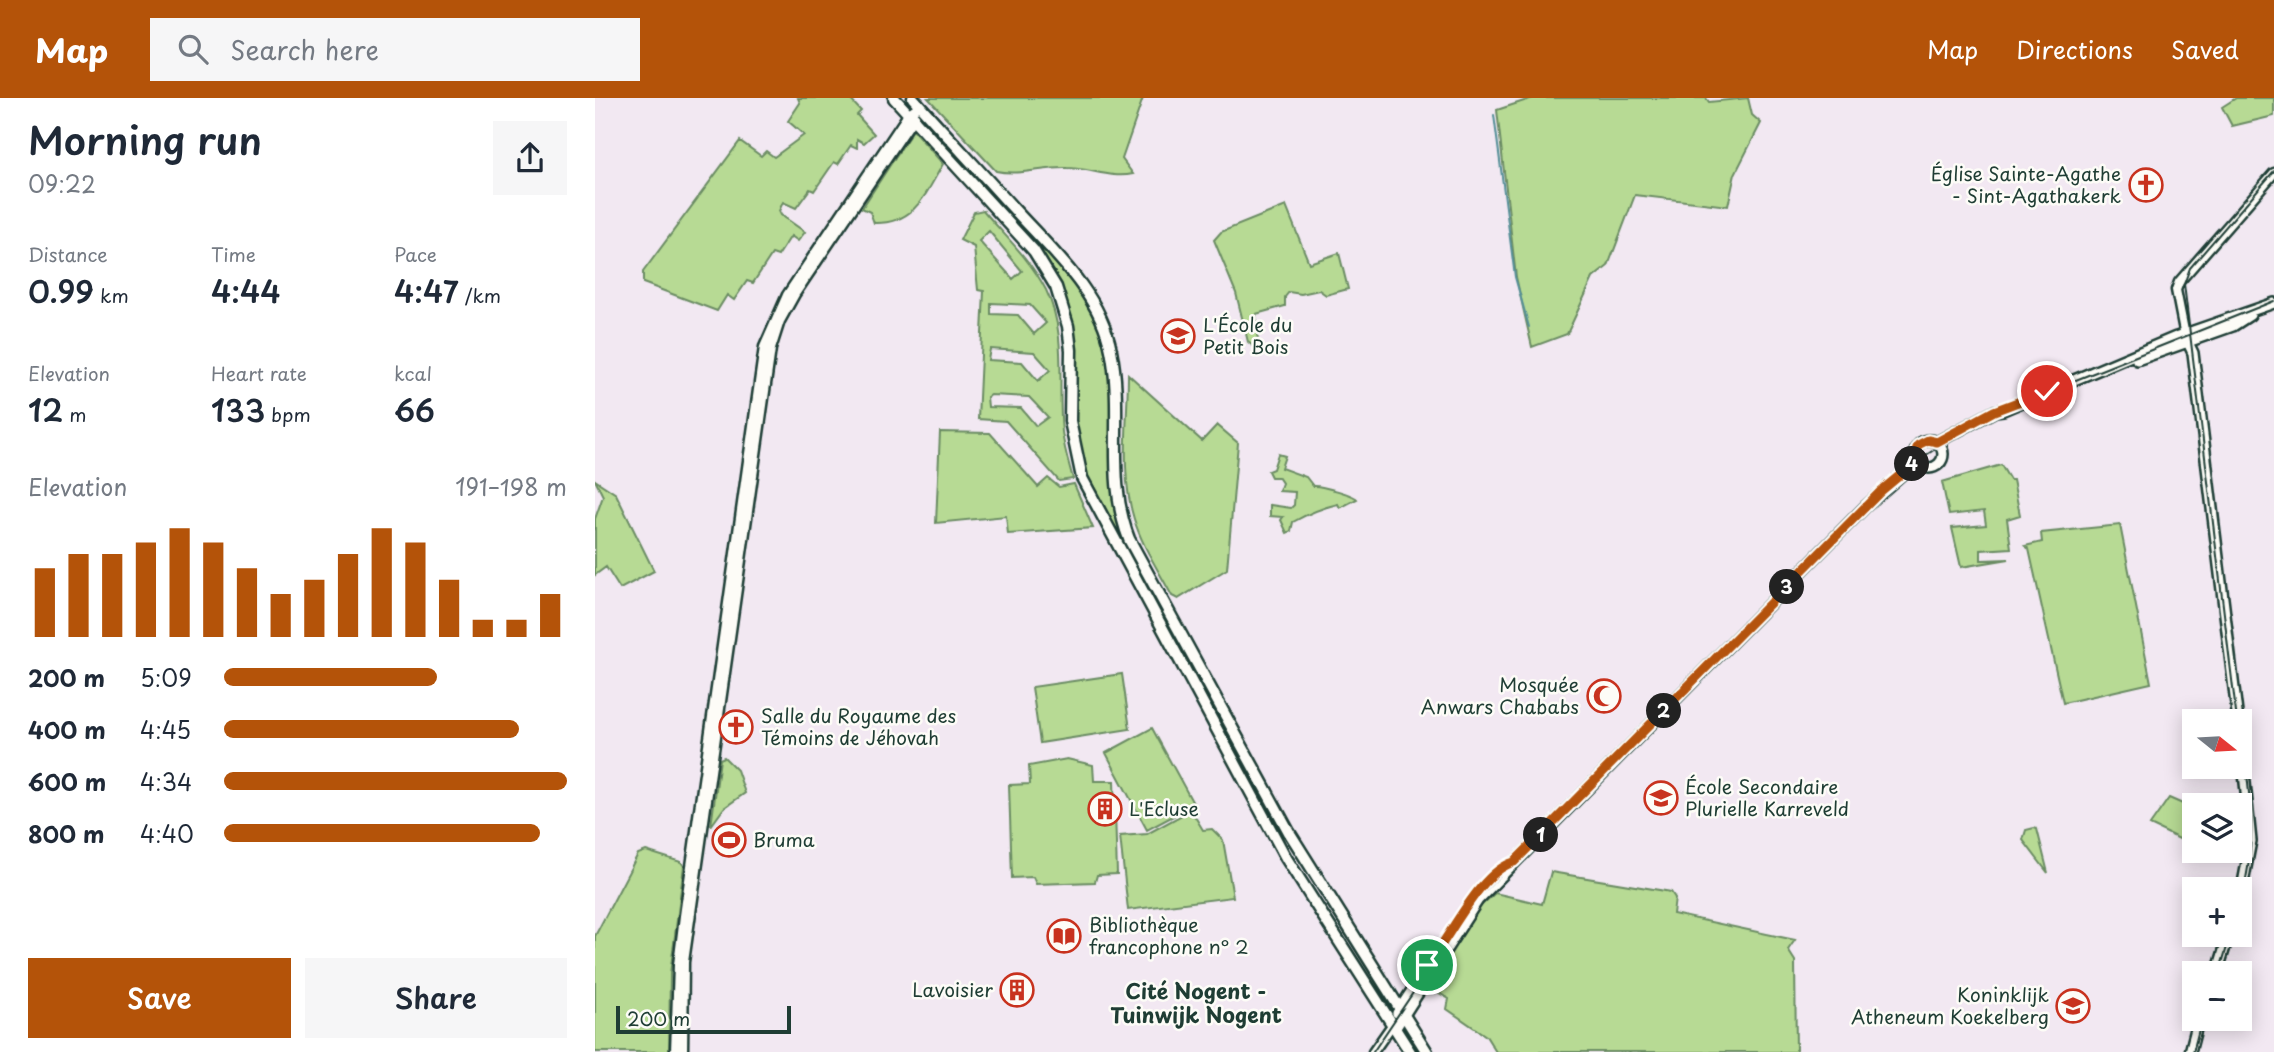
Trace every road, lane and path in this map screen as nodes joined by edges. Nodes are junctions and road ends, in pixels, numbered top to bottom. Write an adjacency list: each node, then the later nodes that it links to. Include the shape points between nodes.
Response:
1 (894, 98): 3 (main road)
2 (916, 102): 3 (street); 12 (main road, via 1064,264 1093,303 1111,347 1115,371 1116,490 1129,539 1289,832)
3 (911, 116): 13 (main road, via 1034,251 1056,287 1068,326 1070,421 1082,478 1286,858); 15 (street, via 787,295 764,347 684,916); 16 (street, via 795,294 771,349 684,962)
4 (2274, 173): 6 (street, via 2179,282 2180,320)
5 (2274, 304): 6 (main road)
6 (2186, 339): 7 (main road, via 2176,337 1994,411); 9 (main road, via 2193,353)
7 (1939, 445): 8 (main road, via 1928,440 1918,445); 8 (main road, via 1943,458 1938,466)
8 (1919, 463): 12 (main road, via 1881,491 1514,862 1472,908)
9 (2237, 709)
10 (2245, 779): 11 (main road, via 2251,828)
11 (2246, 877)
12 (1401, 1010): 13 (main road); 20 (main road)
13 (1394, 1027): 17 (street); 18 (street); 19 (main road)
14 (2199, 1031): 21 (main road)
15 (675, 1052)
16 (683, 1052)
17 (1373, 1052)
18 (1380, 1052)
19 (1410, 1052)
20 (1427, 1052)
21 (2192, 1052)

